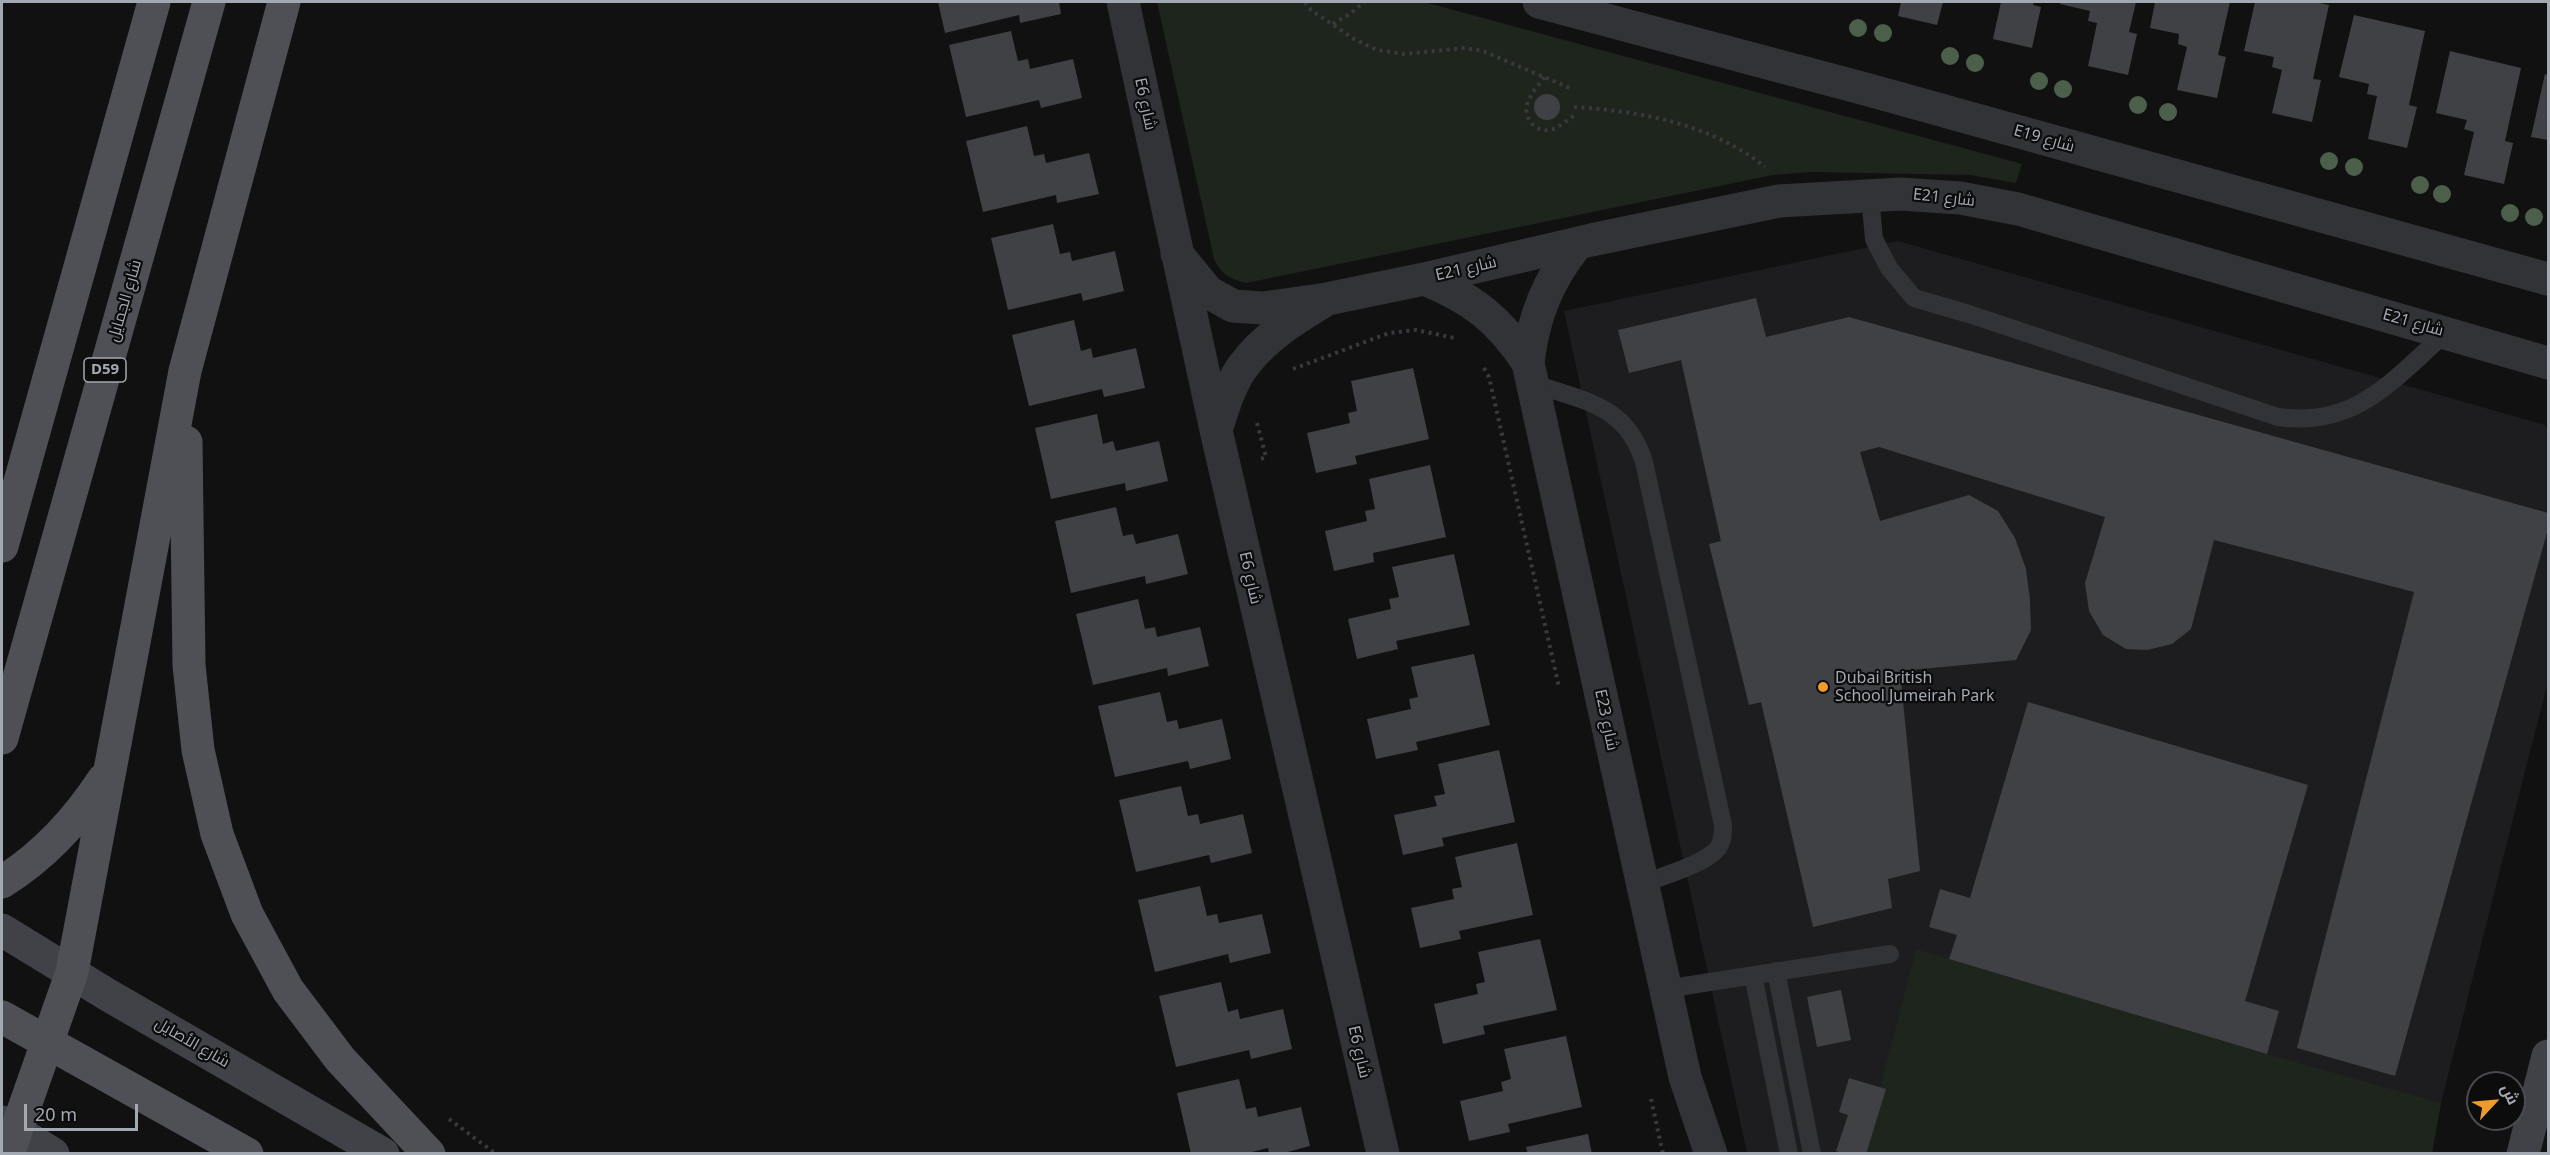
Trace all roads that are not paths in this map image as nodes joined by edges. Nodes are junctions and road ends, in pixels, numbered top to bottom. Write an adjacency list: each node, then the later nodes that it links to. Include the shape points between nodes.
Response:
1 (154, 2): 17 (main road)
2 (209, 2): 18 (main road, شارع الجمايل / D59)
3 (284, 2): 14 (main road)
4 (1123, 2): 8 (street, E6 شارع)
5 (1539, 2): 10 (street, E19 شارع)
6 (1870, 196): 7 (street, E21 شارع, via 1779,201); 12 (street, E21 شارع, via 1960,198 2019,209); 12 (lane, via 1874,239 1889,268 1914,298 2278,417 2319,419 2359,405)
7 (1577, 244): 9 (street, E21 شارع); 15 (street, E23 شارع, via 1543,298 1531,338)
8 (1176, 254): 11 (street, E21 شارع, via 1208,292 1233,306 1263,308); 16 (street, E6 شارع)
9 (1424, 279): 11 (street, E21 شارع); 15 (street, E23 شارع, via 1475,304 1507,334)
10 (2548, 279)
11 (1327, 298): 16 (street, E21 شارع, via 1265,341 1242,366)
12 (2447, 332): 13 (street, E21 شارع)
13 (2548, 363)
14 (185, 371): 19 (main road); 36 (main road, via 189,665 198,750 217,834 247,914 288,990 340,1059)
15 (1530, 373): 21 (street, E23 شارع); 21 (lane, via 1614,415 1628,428 1644,462 1723,825 1718,848 1704,860)
16 (1216, 430): 37 (street, E6 شارع)
17 (2, 546)
18 (2, 738)
19 (111, 769): 20 (main road, via 81,812 46,850); 25 (main road)
20 (2, 882)
21 (1642, 884): 27 (street, E23 شارع)
22 (2, 930): 25 (main road, شارع الأصايل)
23 (1890, 954): 24 (lane)
24 (1776, 971): 26 (lane); 41 (lane)
25 (72, 972): 29 (main road); 35 (main road, شارع الأصايل)
26 (1753, 975): 27 (lane); 40 (lane)
27 (1665, 989): 31 (street, E23 شارع)
28 (2, 1017): 29 (main road)
29 (47, 1043): 32 (main road); 34 (main road)
30 (2548, 1056): 42 (main road)
31 (1685, 1077): 38 (street, E23 شارع); 39 (street, E23 شارع)
32 (7, 1131): 33 (main road)
33 (53, 1154)
34 (247, 1154)
35 (383, 1154)
36 (429, 1154)
37 (1383, 1154)
38 (1692, 1154)
39 (1712, 1154)
40 (1789, 1154)
41 (1812, 1154)
42 (2523, 1154)

